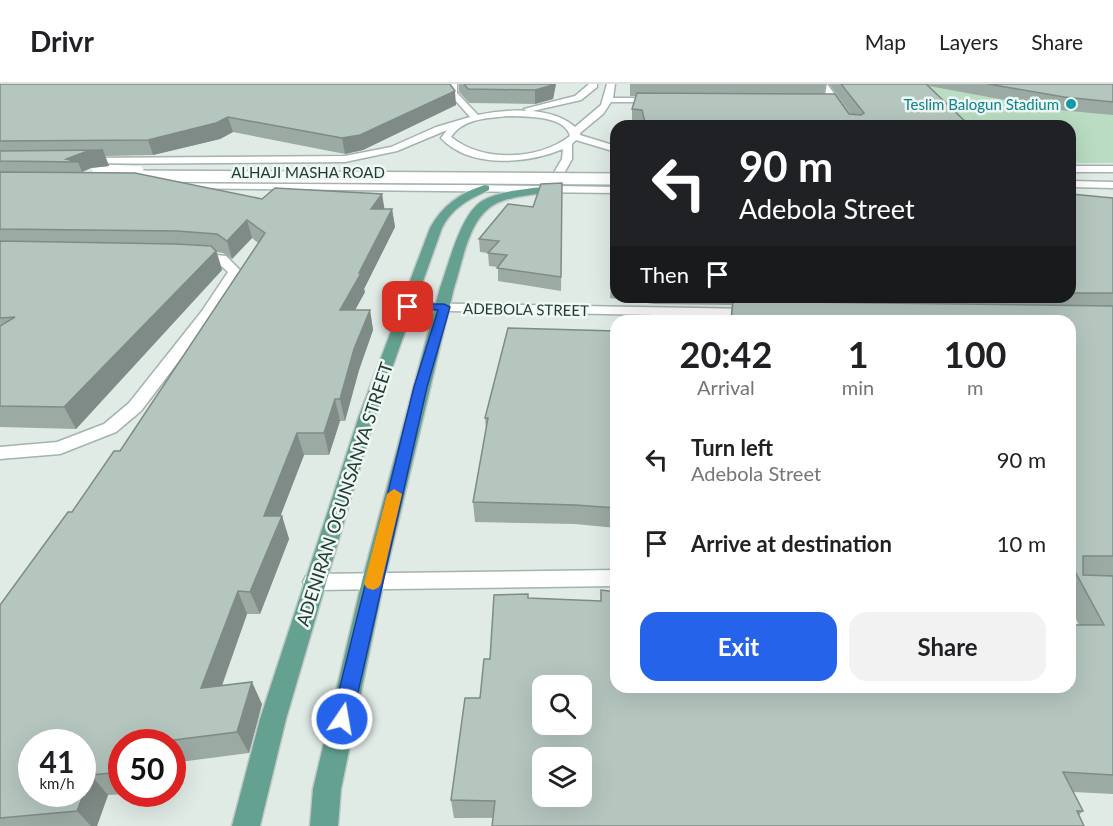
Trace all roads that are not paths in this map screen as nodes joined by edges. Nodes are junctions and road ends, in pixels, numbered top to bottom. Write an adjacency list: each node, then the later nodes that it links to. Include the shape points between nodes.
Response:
1 (453, 84): 10 (street, via 453,93)
2 (593, 84): 9 (street, via 578,98)
3 (611, 84): 5 (street)
4 (823, 84): 8 (street)
5 (608, 100): 6 (street); 13 (street, via 602,112)
6 (667, 100)
7 (822, 101): 8 (street)
8 (833, 101): 11 (street)
9 (509, 113): 10 (street); 13 (street, via 558,120 570,125)
10 (476, 118): 12 (street)
11 (848, 120)
12 (460, 123): 15 (street, via 446,138); 18 (street, ALHAJI MASHA ROAD, via 387,151 345,159 74,166)
13 (573, 138): 14 (street); 15 (street, via 544,153 511,157); 27 (street, via 567,159)
14 (610, 147)
15 (467, 152): 26 (street, via 501,165 502,171)
16 (1076, 169): 17 (street)
17 (1113, 169)
18 (95, 173): 19 (street, ALHAJI MASHA ROAD, bridge); 22 (street, ALHAJI MASHA ROAD, bridge)
19 (610, 174)
20 (1076, 176): 21 (street)
21 (1113, 176)
22 (610, 179)
23 (115, 184): 26 (street)
24 (1076, 184): 25 (street)
25 (1113, 185)
26 (485, 188): 27 (street); 32 (main road, ADENIRAN OGUNSANYA STREET, via 459,200 440,218)
27 (550, 189): 28 (street); 33 (main road, via 493,200 475,213 447,288)
28 (610, 190)
29 (1076, 195): 30 (street)
30 (1113, 195)
31 (183, 256): 35 (street, via 222,260 235,271 208,313 135,407 110,428 60,448)
32 (408, 307): 33 (street, ADEBOLA STREET); 38 (main road, ADENIRAN OGUNSANYA STREET, via 367,416)
33 (444, 307): 34 (street, ADEBOLA STREET); 37 (main road)
34 (772, 313)
35 (0, 453)
36 (610, 578): 37 (street)
37 (373, 581): 38 (street); 40 (main road, via 327,789)
38 (314, 582): 39 (main road, ADENIRAN OGUNSANYA STREET)
39 (246, 826)
40 (324, 826)

